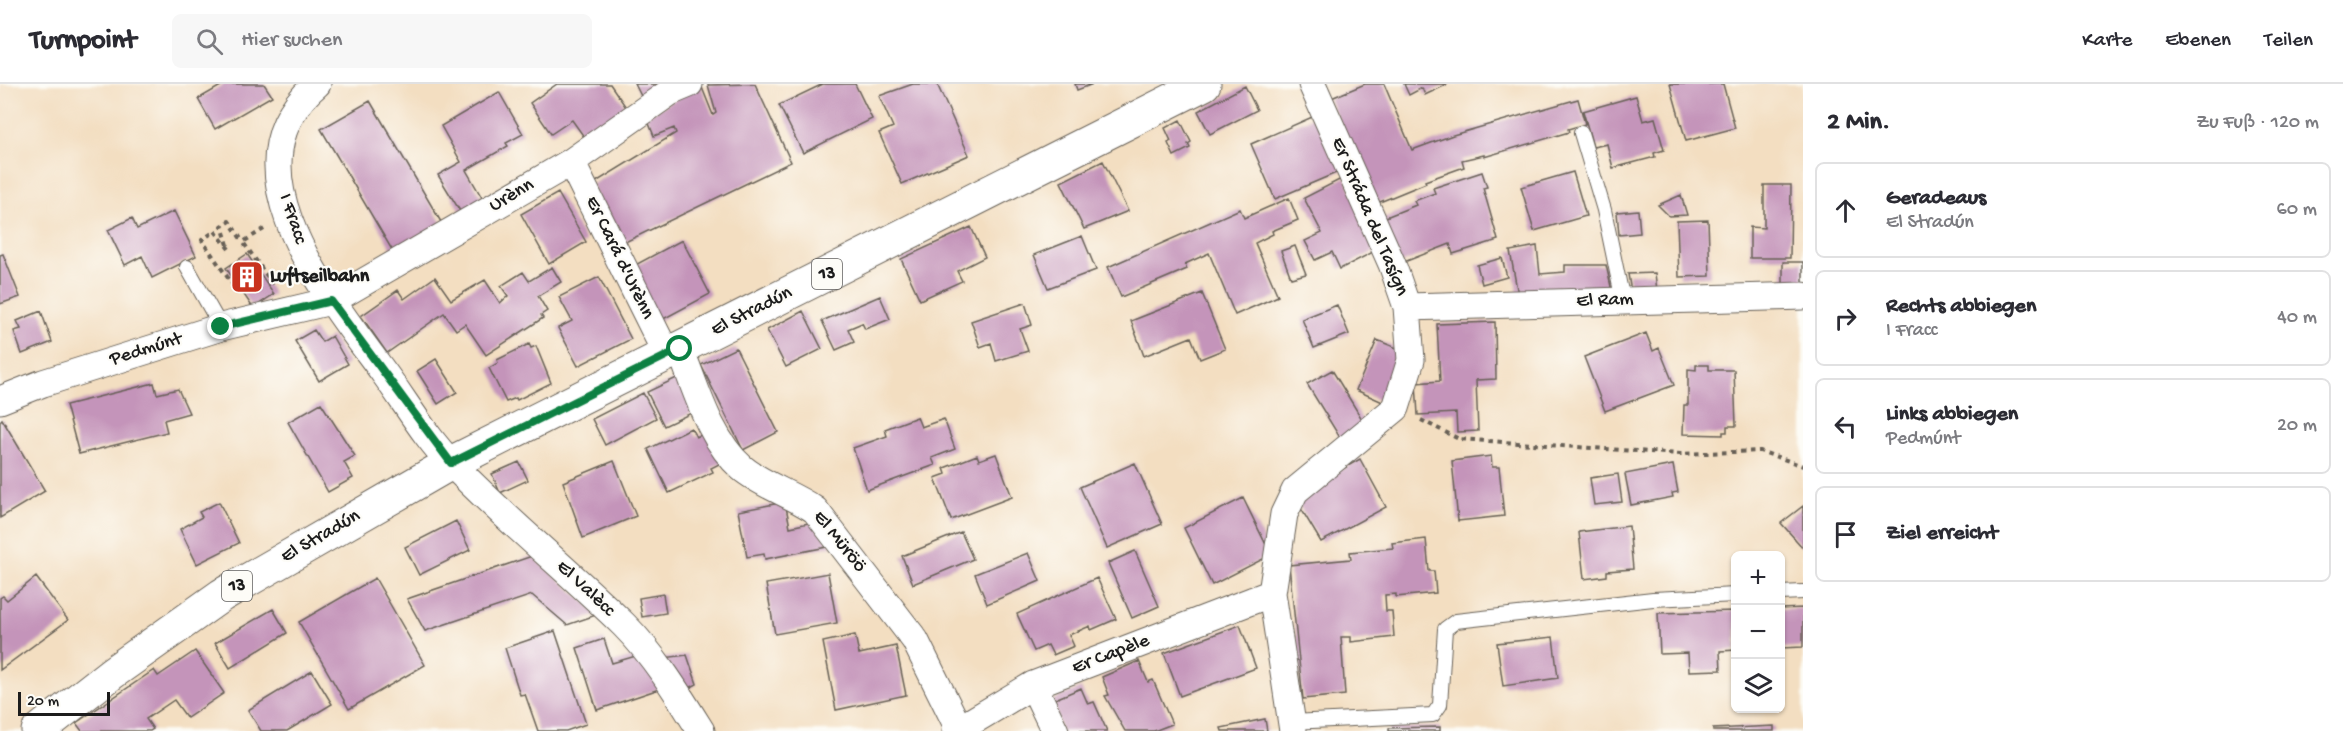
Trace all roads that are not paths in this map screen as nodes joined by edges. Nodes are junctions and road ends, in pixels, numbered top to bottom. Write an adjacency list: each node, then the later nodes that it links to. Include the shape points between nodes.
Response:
1 (317, 84): 9 (street, I Fracc, via 290,117 279,148 278,167 288,214 307,262)
2 (689, 84): 6 (street, Urènn, via 670,92)
3 (1204, 84): 13 (main road, El Stradún / 13)
4 (1312, 84): 11 (street, Er Stráda del Tasígn, via 1392,264)
5 (1581, 133): 10 (lane, via 1604,210)
6 (571, 162): 9 (street, Urènn); 13 (street, Er Cará d'Urènn)
7 (187, 267): 12 (lane)
8 (1803, 296): 10 (street, El Ram)
9 (331, 301): 12 (street, Pedmúnt); 15 (street, I Fracc)
10 (1623, 301): 11 (street, El Ram)
11 (1407, 308): 17 (street, Er Stráda del Tasígn, via 1411,360 1396,408 1295,491 1284,514)
12 (221, 327): 14 (street, Pedmúnt)
13 (673, 352): 15 (main road, El Stradún / 13); 22 (street, El Müröö, via 731,456 743,469 814,510 915,640)
14 (0, 400)
15 (451, 463): 23 (main road, El Stradún / 13, via 222,595); 24 (street, El Valècc, via 625,626 674,686)
16 (1803, 592): 18 (lane)
17 (1272, 593): 20 (street, Er Capèle); 21 (street)
18 (1785, 593)
19 (1731, 595): 21 (lane, via 1653,599 1456,621 1446,629 1440,705 1433,715)
20 (1033, 686): 22 (street, Er Capèle); 25 (street)
21 (1293, 727)
22 (958, 730)
23 (38, 731)
24 (701, 731)
25 (1055, 731)

